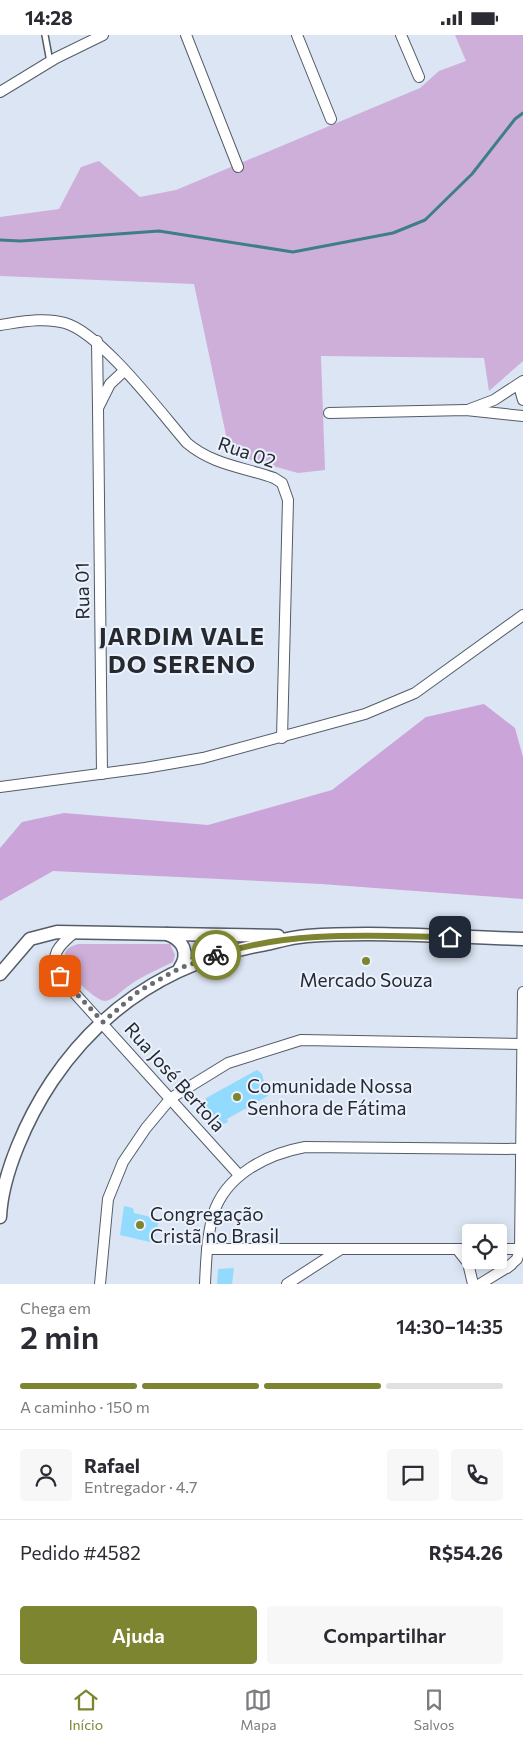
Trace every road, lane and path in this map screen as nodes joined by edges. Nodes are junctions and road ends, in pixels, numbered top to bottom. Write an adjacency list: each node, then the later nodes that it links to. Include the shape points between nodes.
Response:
1 (45, 35): 6 (lane)
2 (104, 35): 6 (street)
3 (186, 35): 10 (street)
4 (297, 35): 9 (street)
5 (402, 35): 7 (street)
6 (50, 62): 8 (street)
7 (418, 77)
8 (0, 92)
9 (331, 119)
10 (238, 167)
11 (0, 325): 12 (street, Rua 02, via 50,320 78,328)
12 (98, 341): 13 (street, Rua 02); 16 (street, Rua 01)
13 (124, 371): 16 (street, Rua 01, via 110,384); 21 (street, Rua 02, via 200,454 274,478 285,490 288,512)
14 (521, 383): 15 (street); 17 (street, via 494,400)
15 (523, 400)
16 (98, 407): 22 (street, Rua 01)
17 (466, 410): 18 (street); 19 (street)
18 (328, 413)
19 (523, 416)
20 (523, 615): 21 (street, via 415,693 365,714)
21 (282, 738): 22 (street, via 203,758)
22 (102, 774): 23 (street)
23 (0, 787)
24 (75, 932): 25 (street); 29 (street, via 57,932 30,939); 31 (street, Rua José Bertola, via 54,953 57,971)
25 (167, 934): 26 (street); 28 (street, via 178,939 184,947 185,958)
26 (306, 936): 27 (street); 28 (street, via 232,950)
27 (523, 939)
28 (180, 968): 31 (street, via 139,991)
29 (0, 974)
30 (523, 992): 32 (street)
31 (103, 1022): 33 (street, Rua José Bertola); 36 (street, via 66,1061 42,1097 17,1145)
32 (522, 1044): 33 (street, via 301,1040 228,1063); 34 (street)
33 (171, 1098): 35 (street, Rua José Bertola); 43 (street, via 124,1162 108,1199)
34 (522, 1149): 35 (street, via 305,1147 285,1150); 42 (street)
35 (239, 1175): 37 (street, via 223,1195 214,1214)
36 (0, 1217)
37 (207, 1249): 38 (street); 44 (street)
38 (341, 1249): 39 (street); 45 (street)
39 (458, 1249): 40 (street); 46 (street, via 468,1263)
40 (462, 1249)
41 (507, 1250): 42 (street)
42 (522, 1252): 47 (street, via 507,1267)
43 (100, 1284)
44 (205, 1284)
45 (287, 1284)
46 (473, 1284)
47 (480, 1284)

